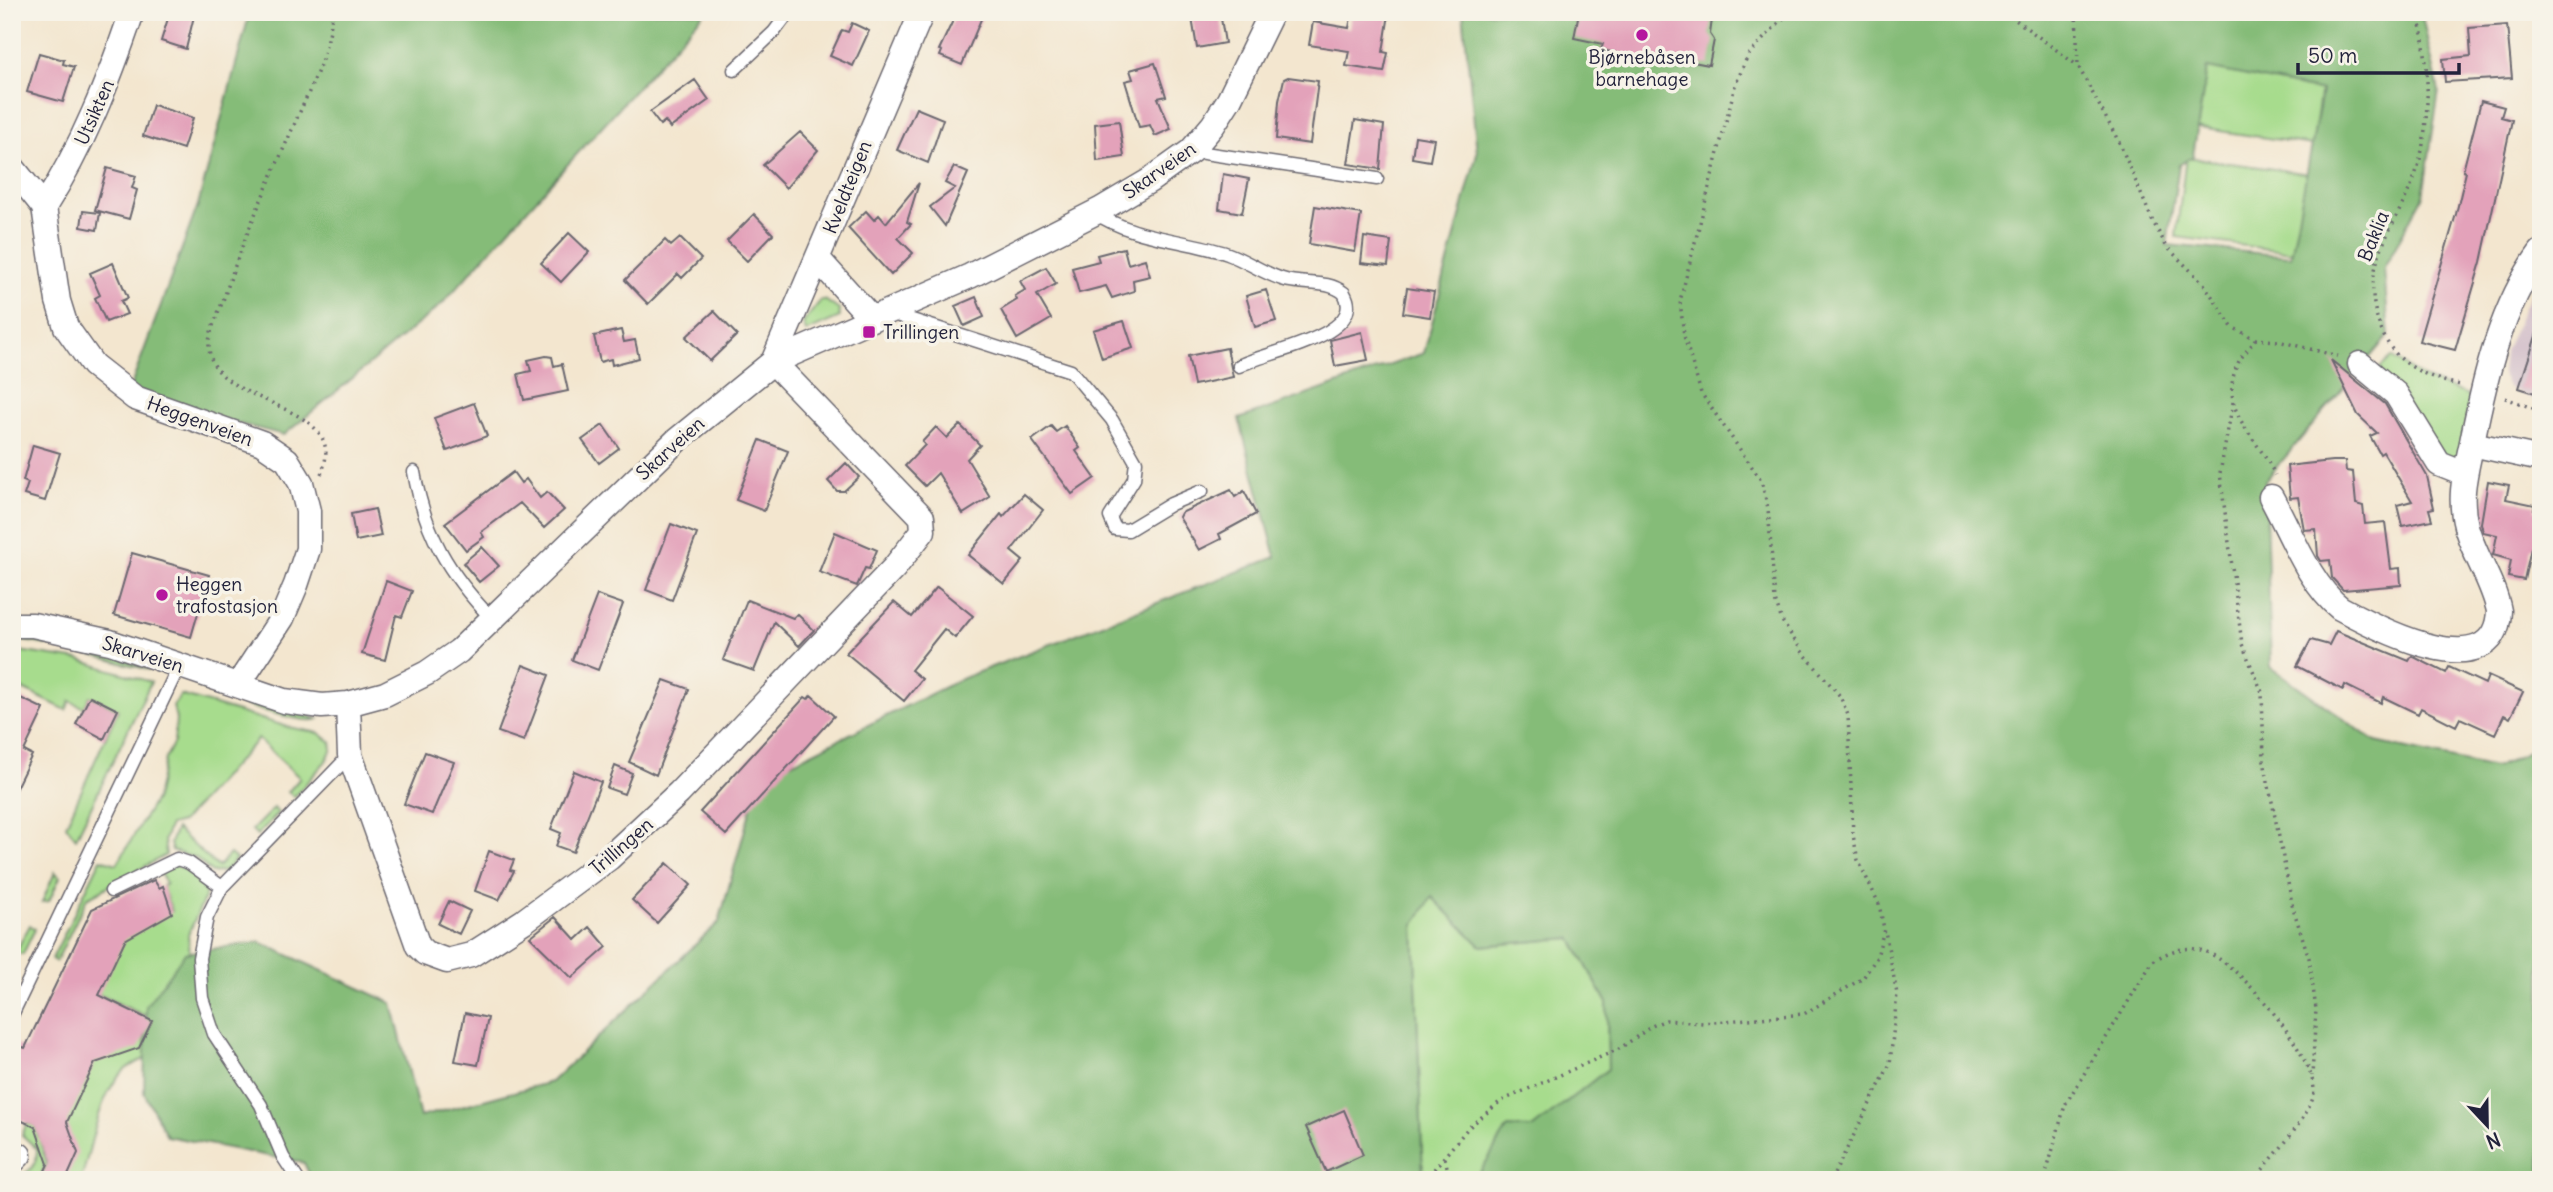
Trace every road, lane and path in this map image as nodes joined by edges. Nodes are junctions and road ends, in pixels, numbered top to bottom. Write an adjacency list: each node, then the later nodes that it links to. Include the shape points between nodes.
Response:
1 (132, 12): 15 (street, Utsikten, via 89,125)
2 (332, 12): 31 (path, via 324,53 236,260 209,343 212,361 222,375 257,398 292,410 314,427 325,447 326,464)
3 (789, 12): 11 (lane, via 775,32)
4 (922, 12): 18 (street, Kveldteigen)
5 (1272, 12): 12 (street, Skarveien, via 1229,100)
6 (1789, 12): 42 (path, via 1748,55 1735,86 1680,301 1684,336 1701,393 1761,480 1768,508 1775,600 1782,621 1840,696 1848,715 1853,835)
7 (2005, 12): 10 (path)
8 (2076, 12): 10 (path)
9 (2417, 12): 24 (path, Baklia, via 2427,71 2422,152 2379,250 2373,274 2376,320 2405,363 2436,378)
10 (2078, 66): 20 (path, via 2167,247 2204,284 2232,327)
11 (734, 70)
12 (1191, 151): 14 (lane); 16 (street, Skarveien)
13 (12, 167): 15 (street)
14 (1377, 179)
15 (44, 206): 37 (street, Heggenveien, via 58,302 66,327 93,365 135,398 262,443 287,460 302,483 308,549 282,618)
16 (1094, 212): 19 (street, Skarveien); 23 (lane, via 1137,232 1225,253 1284,280 1326,284 1344,293 1347,315 1327,333)
17 (2541, 252): 24 (street, via 2498,337)
18 (818, 259): 19 (street); 21 (street, Kveldteigen)
19 (880, 316): 21 (street, Skarveien); 32 (lane, via 1023,354 1072,372 1112,420 1136,462 1134,479 1110,517 1115,529 1128,530)
20 (2255, 339): 22 (path, via 2311,348); 25 (path, via 2234,374)
21 (774, 362): 34 (street, Skarveien, via 676,441); 39 (street, Trillingen, via 917,510 923,531 894,568 646,824 609,858 503,936 471,955 447,961 418,946)
22 (2360, 364): 30 (street, via 2396,394 2439,464)
23 (1239, 366)
24 (2481, 389): 26 (path, Baklia); 27 (street)
25 (2233, 402): 33 (path, via 2276,477); 44 (path, via 2220,473 2242,644 2262,692 2263,761 2293,908 2309,958 2316,1009)
26 (2541, 411)
27 (2472, 444): 28 (street); 30 (street)
28 (2541, 459)
29 (414, 472): 34 (lane, via 432,537)
30 (2464, 474): 33 (street, via 2466,527 2499,611 2491,638 2463,651 2431,648 2329,600)
31 (320, 477)
32 (1202, 491)
33 (2272, 497)
34 (492, 619): 38 (street, Skarveien, via 459,651 427,673 385,694)
35 (12, 625): 36 (street, Skarveien, via 33,625 110,642)
36 (180, 664): 37 (street, Skarveien); 43 (lane)
37 (238, 685): 38 (street, Skarveien, via 301,704)
38 (348, 704): 39 (street, Trillingen)
39 (349, 755): 40 (lane)
40 (222, 887): 41 (lane, via 177,859); 47 (lane, via 202,939 198,978 202,998 214,1034 261,1105)
41 (111, 891)
42 (1884, 929): 45 (path, via 1877,957 1863,978 1804,1014 1703,1023 1666,1020 1619,1048 1501,1101 1468,1128); 50 (path, via 1897,994 1890,1064)
43 (12, 1015)
44 (2312, 1076): 46 (path, via 2289,1029 2228,965 2204,951 2171,950 2153,961 2065,1105); 52 (path, via 2315,1094 2306,1112)
45 (1445, 1157): 48 (path); 49 (path)
46 (2043, 1179): 51 (path)
47 (298, 1180)
48 (1425, 1180)
49 (1450, 1180)
50 (1831, 1180)
51 (2064, 1180)
52 (2254, 1180)

